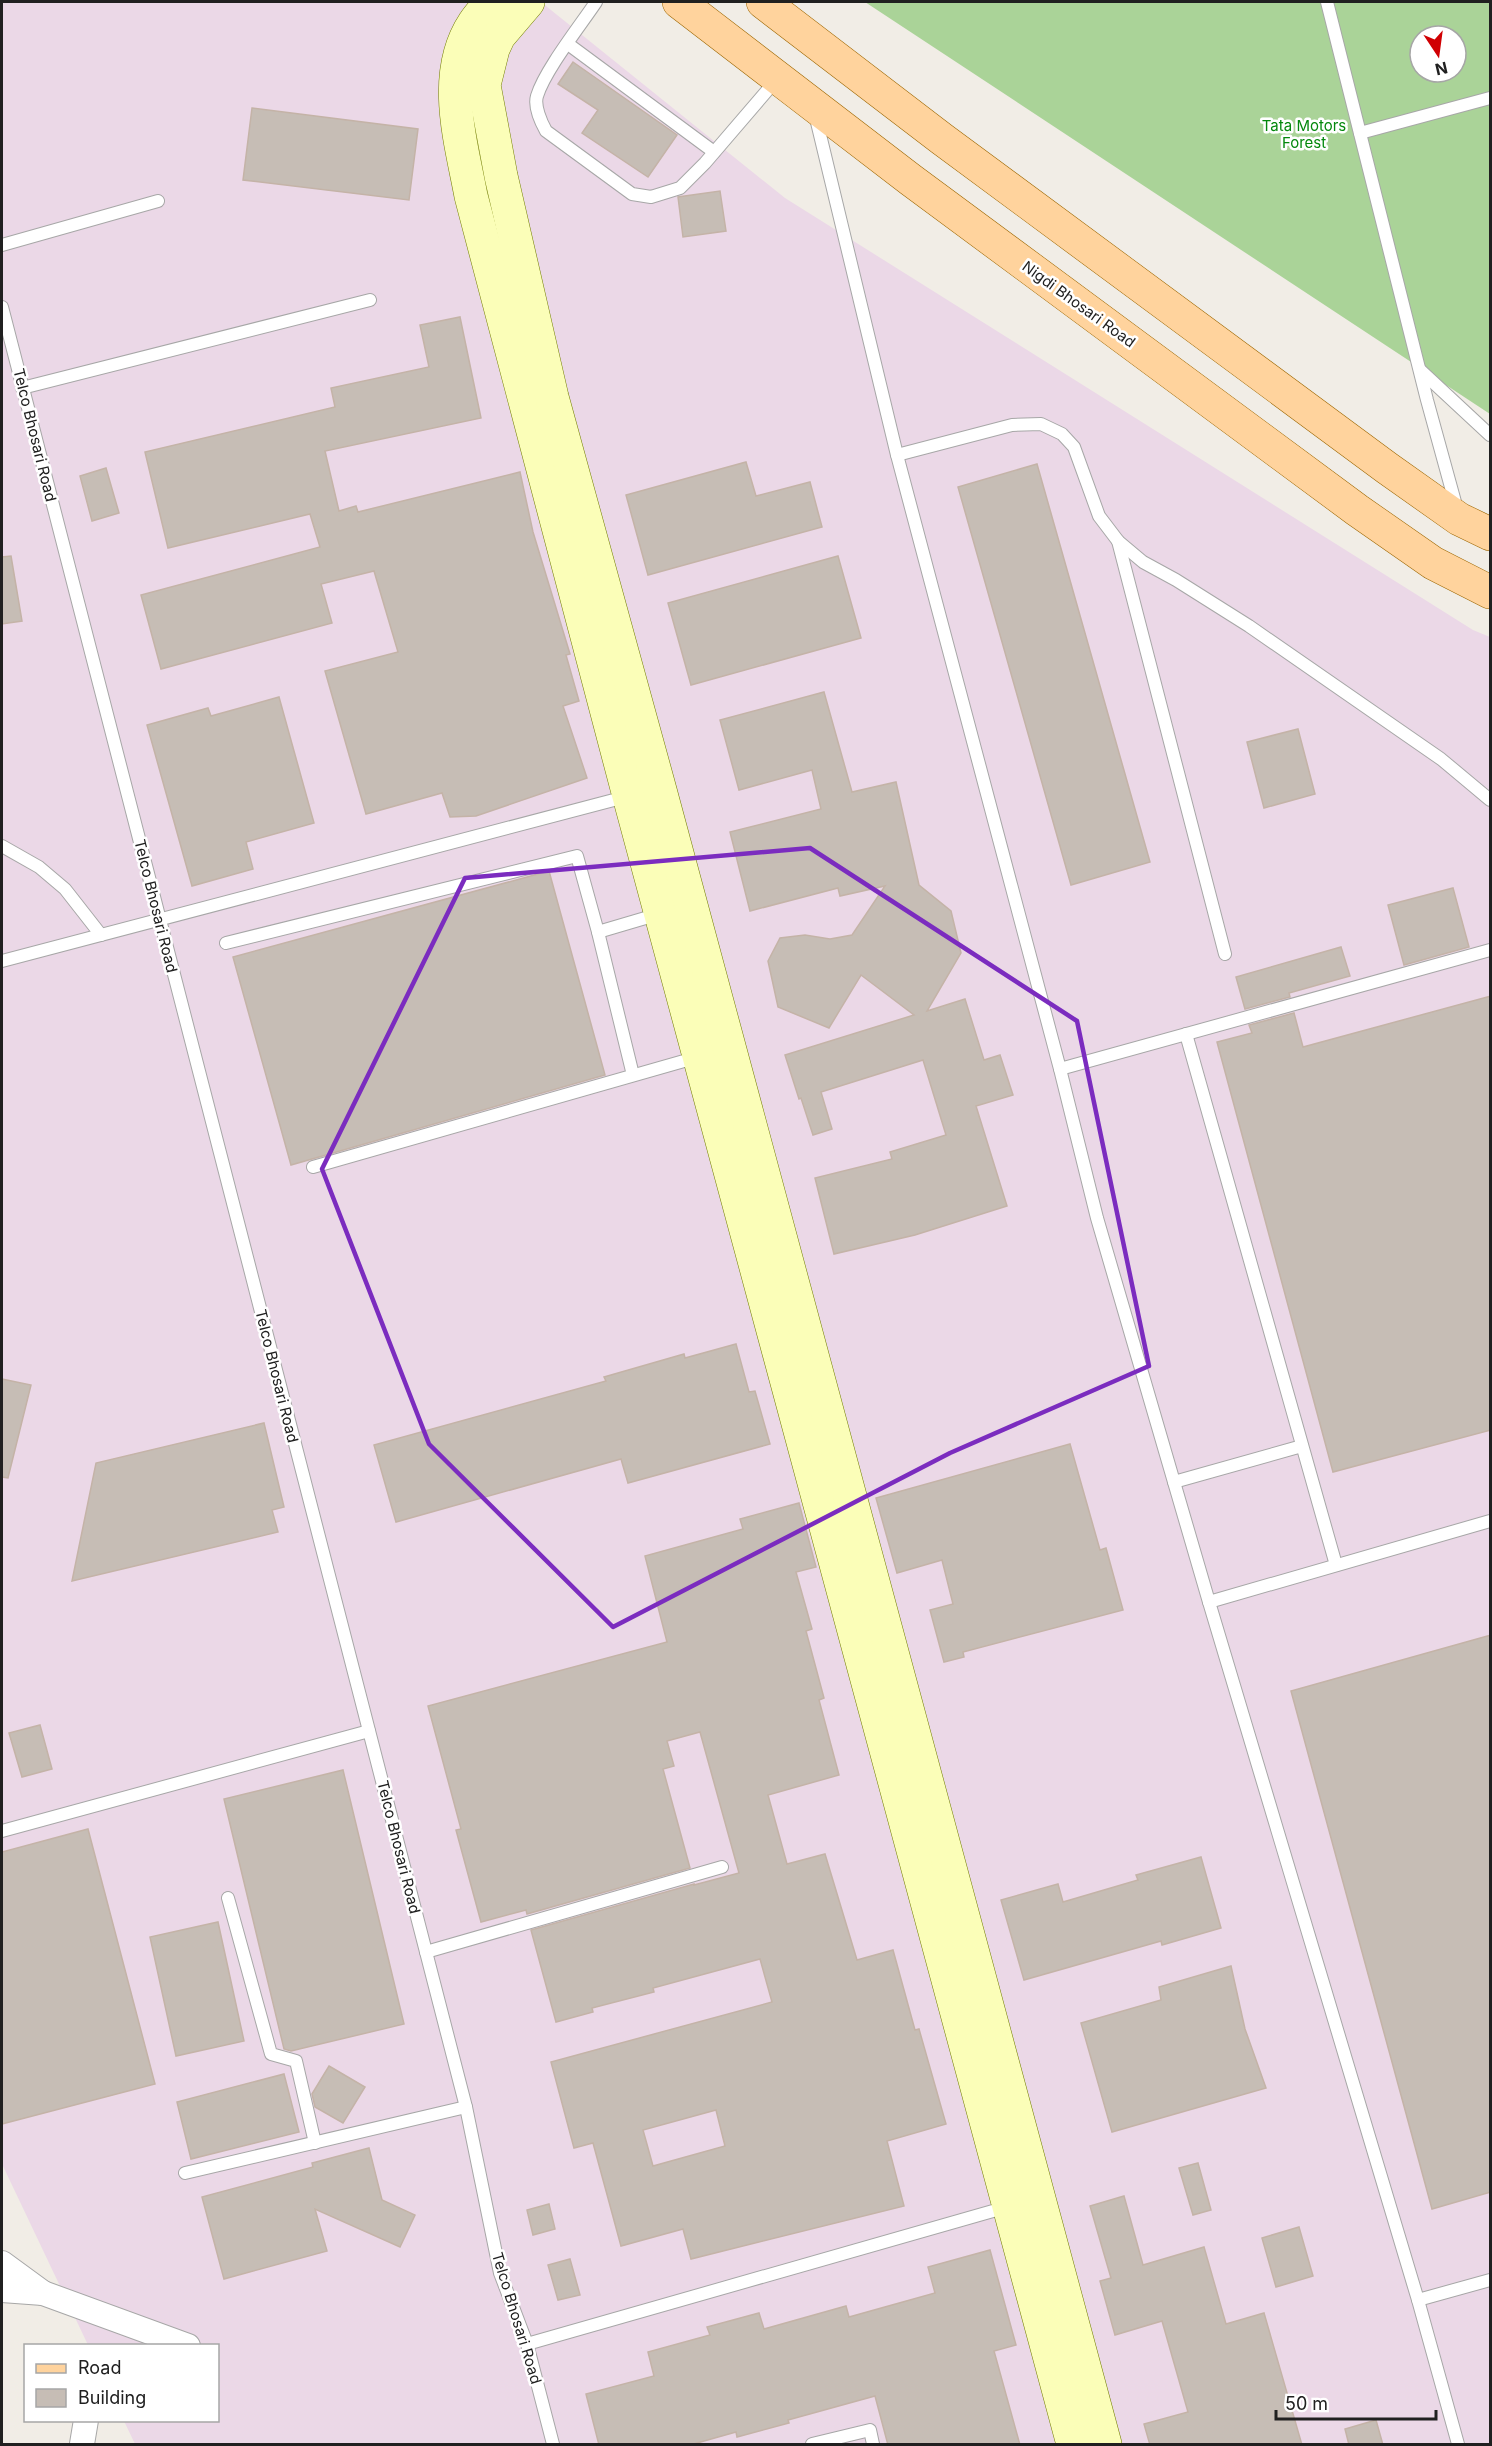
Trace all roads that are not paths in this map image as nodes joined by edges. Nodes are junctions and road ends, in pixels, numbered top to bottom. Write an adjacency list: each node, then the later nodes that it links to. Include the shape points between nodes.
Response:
1 (492, 2): 25 (street, via 473,23 463,46 455,91 471,196 502,323)
2 (528, 2): 25 (street, via 496,43 484,85 501,176)
3 (596, 2): 7 (lane)
4 (679, 2): 8 (main road, Nigdi Bhosari Road)
5 (763, 2): 21 (main road, via 942,139)
6 (1327, 2): 11 (lane)
7 (568, 44): 12 (lane); 12 (lane, via 536,98 546,131 632,194 651,197 680,188)
8 (778, 78): 10 (main road, Nigdi Bhosari Road); 12 (lane)
9 (1491, 98): 11 (lane)
10 (813, 104): 20 (lane); 24 (main road, Nigdi Bhosari Road, via 1357,510 1433,563)
11 (1360, 133): 17 (lane)
12 (714, 152)
13 (158, 201): 14 (lane)
14 (2, 245)
15 (370, 300): 18 (lane)
16 (2, 307): 18 (lane, Telco Bhosari Road)
17 (1419, 369): 19 (lane); 21 (lane)
18 (22, 388): 29 (lane, Telco Bhosari Road)
19 (1491, 435)
20 (897, 454): 23 (lane, via 1012,425 1041,424 1062,434 1074,447 1099,516); 38 (lane)
21 (1459, 519): 22 (main road)
22 (1491, 534)
23 (1118, 541): 26 (lane, via 1143,562 1249,626 1431,752); 34 (lane)
24 (1491, 592)
25 (644, 793): 28 (street); 29 (lane); 54 (street)
26 (1491, 800)
27 (2, 846): 31 (lane, via 39,867 65,890)
28 (660, 914): 30 (lane); 37 (street)
29 (159, 920): 31 (lane); 46 (lane, Telco Bhosari Road)
30 (598, 932): 32 (lane, via 577,856); 39 (lane)
31 (101, 935): 35 (lane)
32 (226, 943)
33 (1491, 950): 36 (lane)
34 (1225, 954)
35 (2, 961)
36 (1186, 1034): 38 (lane); 41 (lane)
37 (699, 1057): 39 (lane); 54 (street)
38 (1060, 1068): 42 (lane, via 1097,1218)
39 (633, 1075): 40 (lane)
40 (313, 1167)
41 (1302, 1446): 42 (lane); 44 (lane)
42 (1174, 1482): 45 (lane)
43 (1491, 1521): 44 (lane)
44 (1336, 1565): 45 (lane)
45 (1209, 1602): 59 (lane)
46 (369, 1731): 47 (lane); 50 (lane, Telco Bhosari Road)
47 (2, 1831)
48 (722, 1867): 50 (lane)
49 (228, 1898): 52 (lane, via 271,2054 296,2061)
50 (426, 1952): 51 (lane, Telco Bhosari Road)
51 (466, 2107): 52 (lane); 61 (lane, Telco Bhosari Road, via 500,2273)
52 (315, 2143): 53 (lane)
53 (185, 2173)
54 (1025, 2202): 61 (lane); 67 (street); 68 (street)
55 (2, 2263): 58 (street)
56 (1491, 2280): 59 (lane)
57 (2, 2290): 58 (street)
58 (43, 2293): 60 (street)
59 (1418, 2300): 69 (lane)
60 (183, 2344)
61 (527, 2344): 64 (lane, Telco Bhosari Road)
62 (86, 2422): 63 (street)
63 (82, 2445)
64 (553, 2445)
65 (812, 2445): 66 (lane, via 870,2430)
66 (873, 2445)
67 (1073, 2445)
68 (1105, 2445)
69 (1458, 2445)

